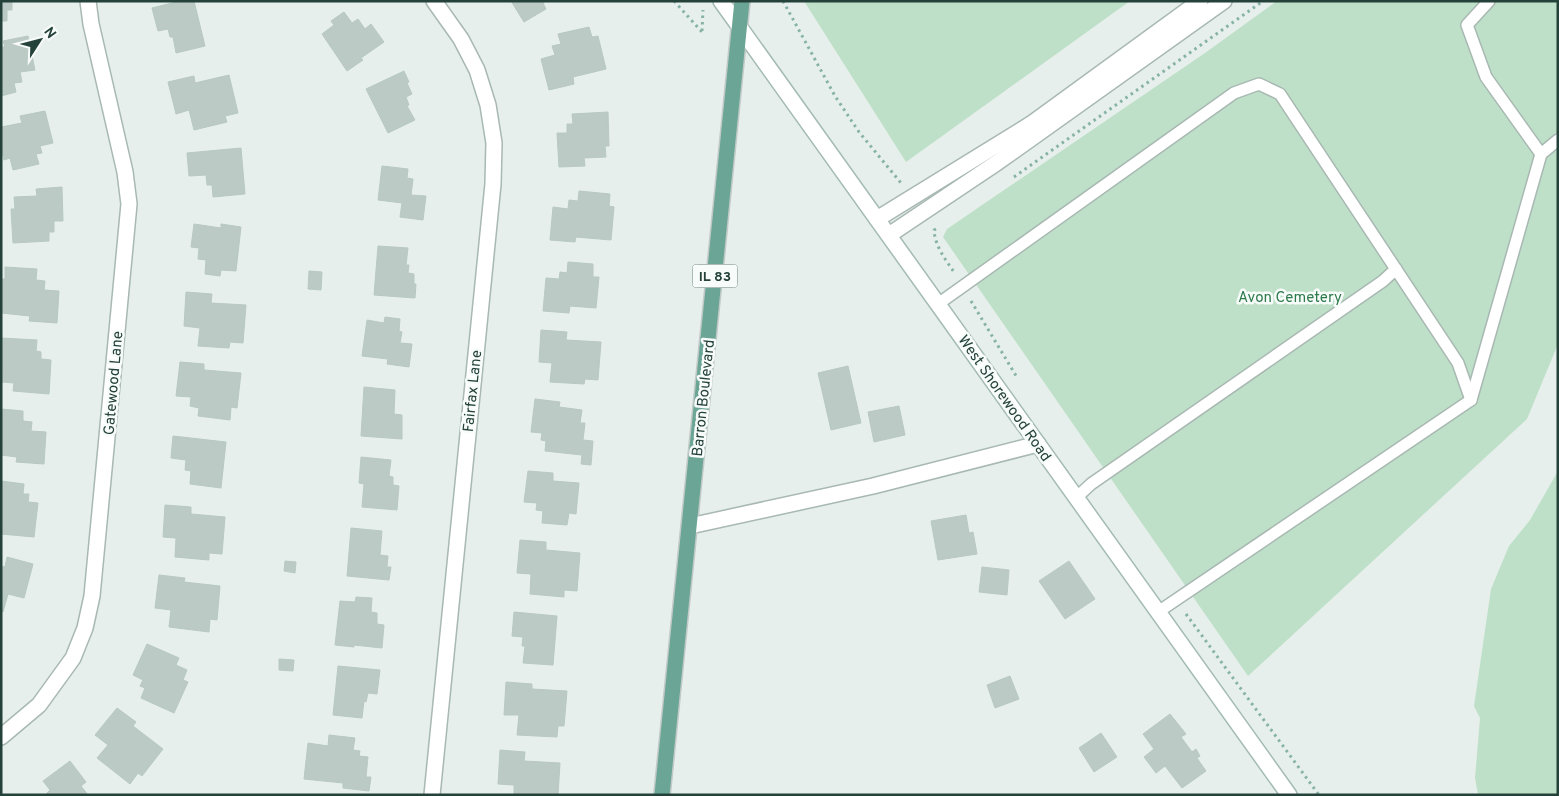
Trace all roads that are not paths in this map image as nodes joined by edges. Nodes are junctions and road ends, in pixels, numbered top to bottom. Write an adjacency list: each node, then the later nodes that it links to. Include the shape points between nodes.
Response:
1 (88, 1): 20 (street, Gatewood Lane, via 129,204 92,596 85,628 72,658 39,705)
2 (434, 1): 21 (street, Fairfax Lane, via 461,39 477,70 488,105 494,144 493,184)
3 (721, 1): 8 (street, West Shorewood Road)
4 (742, 1): 8 (main road, Barron Boulevard / IL 83)
5 (1200, 1): 11 (street, via 1031,124)
6 (1224, 1): 12 (street)
7 (1489, 1): 10 (lane, via 1467,25 1486,78)
8 (739, 26): 11 (street, West Shorewood Road); 18 (main road, Barron Boulevard / IL 83)
9 (1558, 140): 10 (lane)
10 (1542, 154): 15 (lane)
11 (877, 219): 12 (street, West Shorewood Road)
12 (889, 235): 14 (street, West Shorewood Road)
13 (1396, 269): 14 (lane, via 1280,94 1260,84 1234,92); 15 (lane, via 1458,363); 17 (lane)
14 (938, 304): 16 (street, West Shorewood Road)
15 (1471, 400): 19 (lane)
16 (1038, 444): 17 (street, West Shorewood Road); 18 (street, via 873,486)
17 (1076, 498): 19 (street, West Shorewood Road)
18 (690, 526): 22 (main road, Barron Boulevard / IL 83)
19 (1158, 612): 23 (street, West Shorewood Road)
20 (1, 737)
21 (432, 795)
22 (662, 795)
23 (1288, 795)

